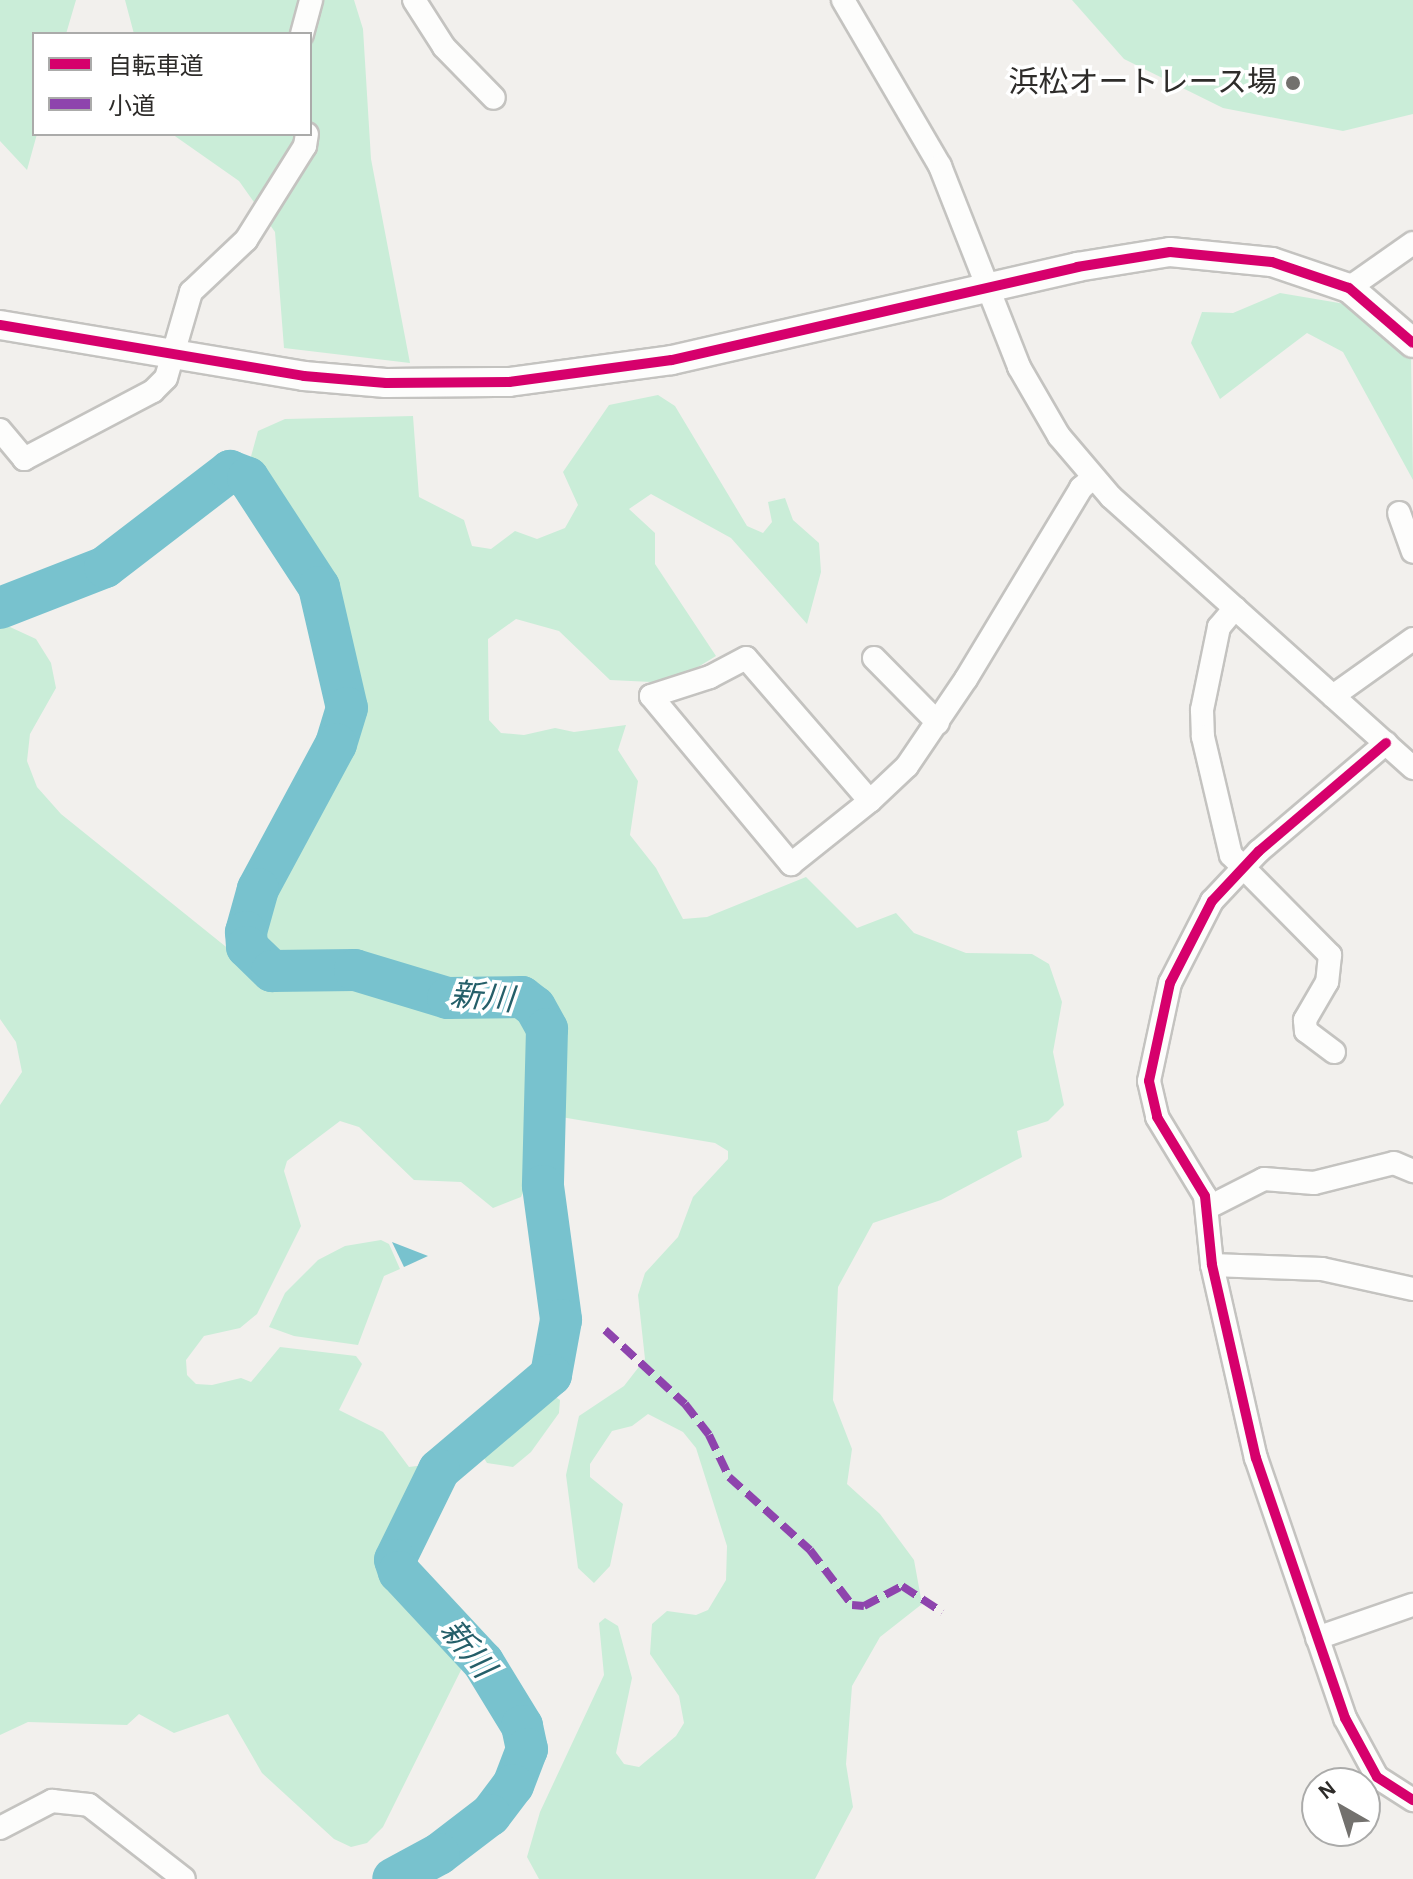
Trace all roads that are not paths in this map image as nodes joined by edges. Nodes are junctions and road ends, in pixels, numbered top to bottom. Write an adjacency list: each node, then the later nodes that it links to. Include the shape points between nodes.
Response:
1 (311, 0): 4 (street)
2 (414, 0): 5 (street, via 444,47)
3 (843, 0): 9 (street, via 940,166)
4 (303, 32)
5 (494, 98)
6 (307, 136): 12 (street, via 246,240 191,292)
7 (1412, 244): 8 (street)
8 (1358, 282): 9 (street, via 1272,262 1170,252 1077,267); 11 (street)
9 (987, 290): 12 (street, via 672,360 550,379 386,383); 14 (street, via 1031,391)
10 (0, 325): 12 (street)
11 (1413, 343)
12 (170, 354): 13 (street, via 166,378 146,398 24,459)
13 (0, 430)
14 (1093, 478): 17 (street); 21 (street, via 1081,488)
15 (1399, 513): 16 (street)
16 (1413, 552)
17 (1235, 608): 20 (street); 25 (street, via 1219,627 1201,723 1231,855)
18 (1413, 639): 20 (street)
19 (874, 658): 21 (street)
20 (1333, 696): 22 (street)
21 (938, 723): 24 (street, via 907,766)
22 (1386, 743): 23 (street); 25 (street)
23 (1413, 768)
24 (870, 801): 24 (street, via 791,864 651,696 710,677 746,658)
25 (1242, 866): 26 (street, via 1330,955 1327,982 1305,1020 1306,1031); 28 (street, via 1212,901 1179,961 1149,1081 1157,1117 1198,1178)
26 (1334, 1052)
27 (1413, 1171): 28 (street, via 1394,1163 1314,1183 1264,1179)
28 (1207, 1208): 29 (street)
29 (1212, 1265): 30 (street, via 1322,1269); 32 (street, via 1256,1458)
30 (1413, 1289)
31 (1412, 1605): 32 (street)
32 (1317, 1638): 33 (street, via 1364,1757 1389,1788)
33 (1413, 1800)
34 (0, 1828): 35 (street, via 52,1801 89,1805)
35 (184, 1879)

